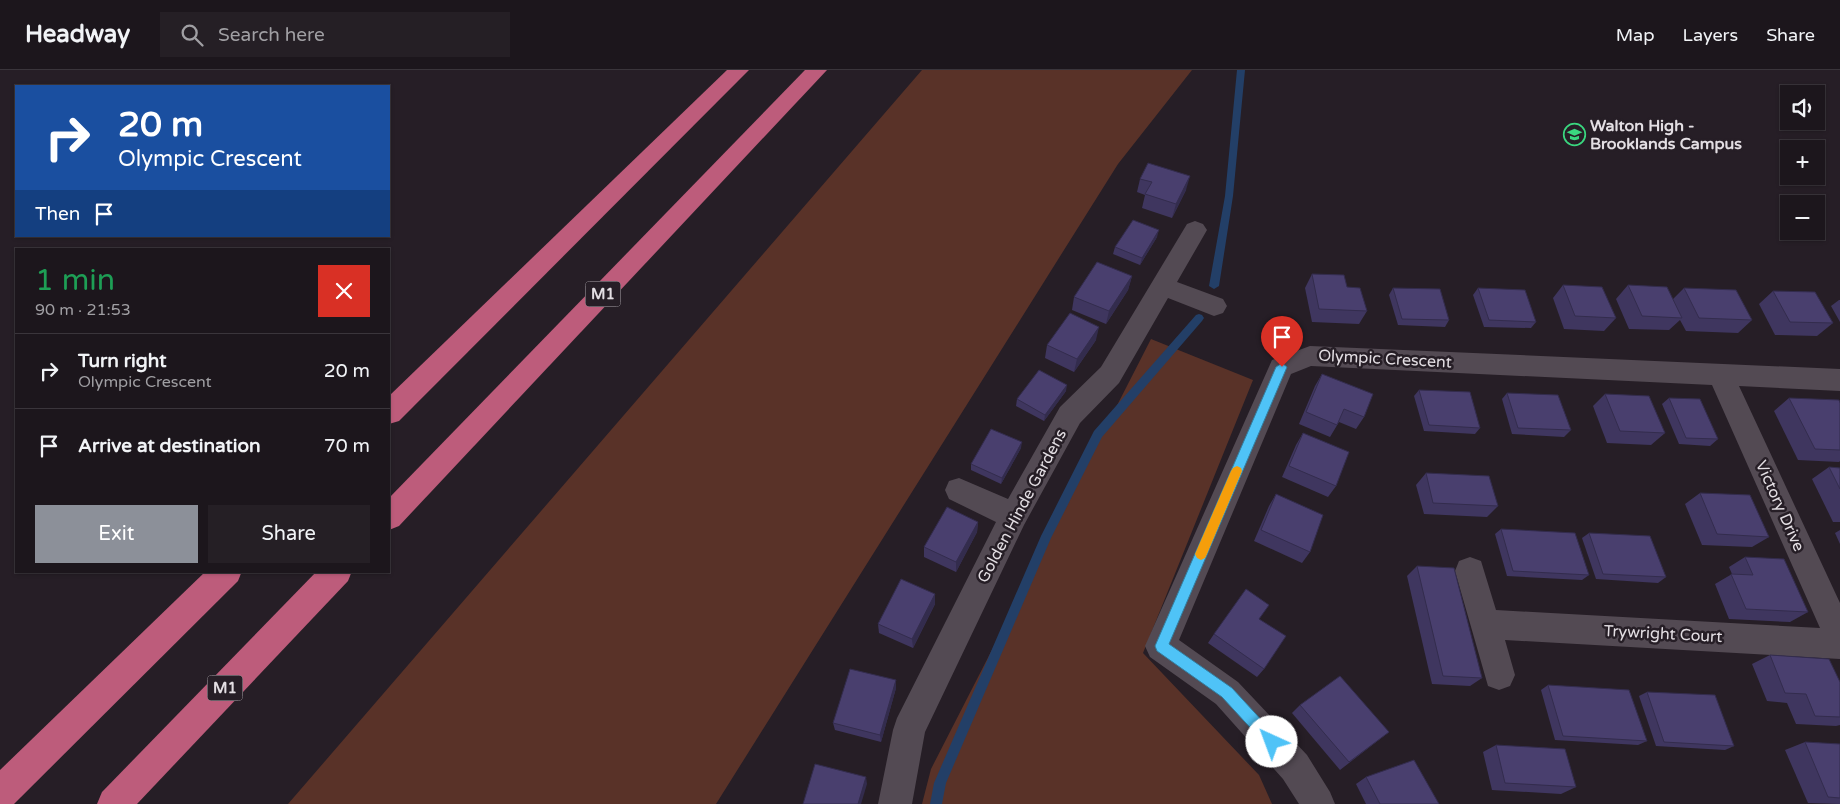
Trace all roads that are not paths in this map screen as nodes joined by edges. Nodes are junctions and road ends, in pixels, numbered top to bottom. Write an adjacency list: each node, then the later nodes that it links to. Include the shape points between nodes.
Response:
1 (739, 70): 8 (highway)
2 (817, 70): 10 (highway, M1)
3 (1195, 230): 4 (street, Golden Hinde Gardens)
4 (1162, 286): 5 (street); 11 (street, Golden Hinde Gardens, via 1110,375 1070,415)
5 (1214, 306)
6 (1720, 374): 7 (street, Olympic Crescent); 16 (street, Victory Drive); 22 (street, Olympic Crescent, via 1310,356 1282,367 1161,646 1227,693 1295,767)
7 (1840, 380)
8 (390, 412)
9 (960, 490): 11 (street)
10 (390, 516)
11 (1014, 516): 21 (street, Golden Hinde Gardens, via 909,730)
12 (1470, 572): 15 (street)
13 (225, 573): 19 (highway)
14 (335, 573): 20 (highway, M1)
15 (1486, 624): 17 (street, Trywright Court); 18 (street)
16 (1840, 638)
17 (1840, 644)
18 (1498, 675)
19 (0, 794)
20 (114, 804)
21 (895, 804)
22 (1318, 804)

